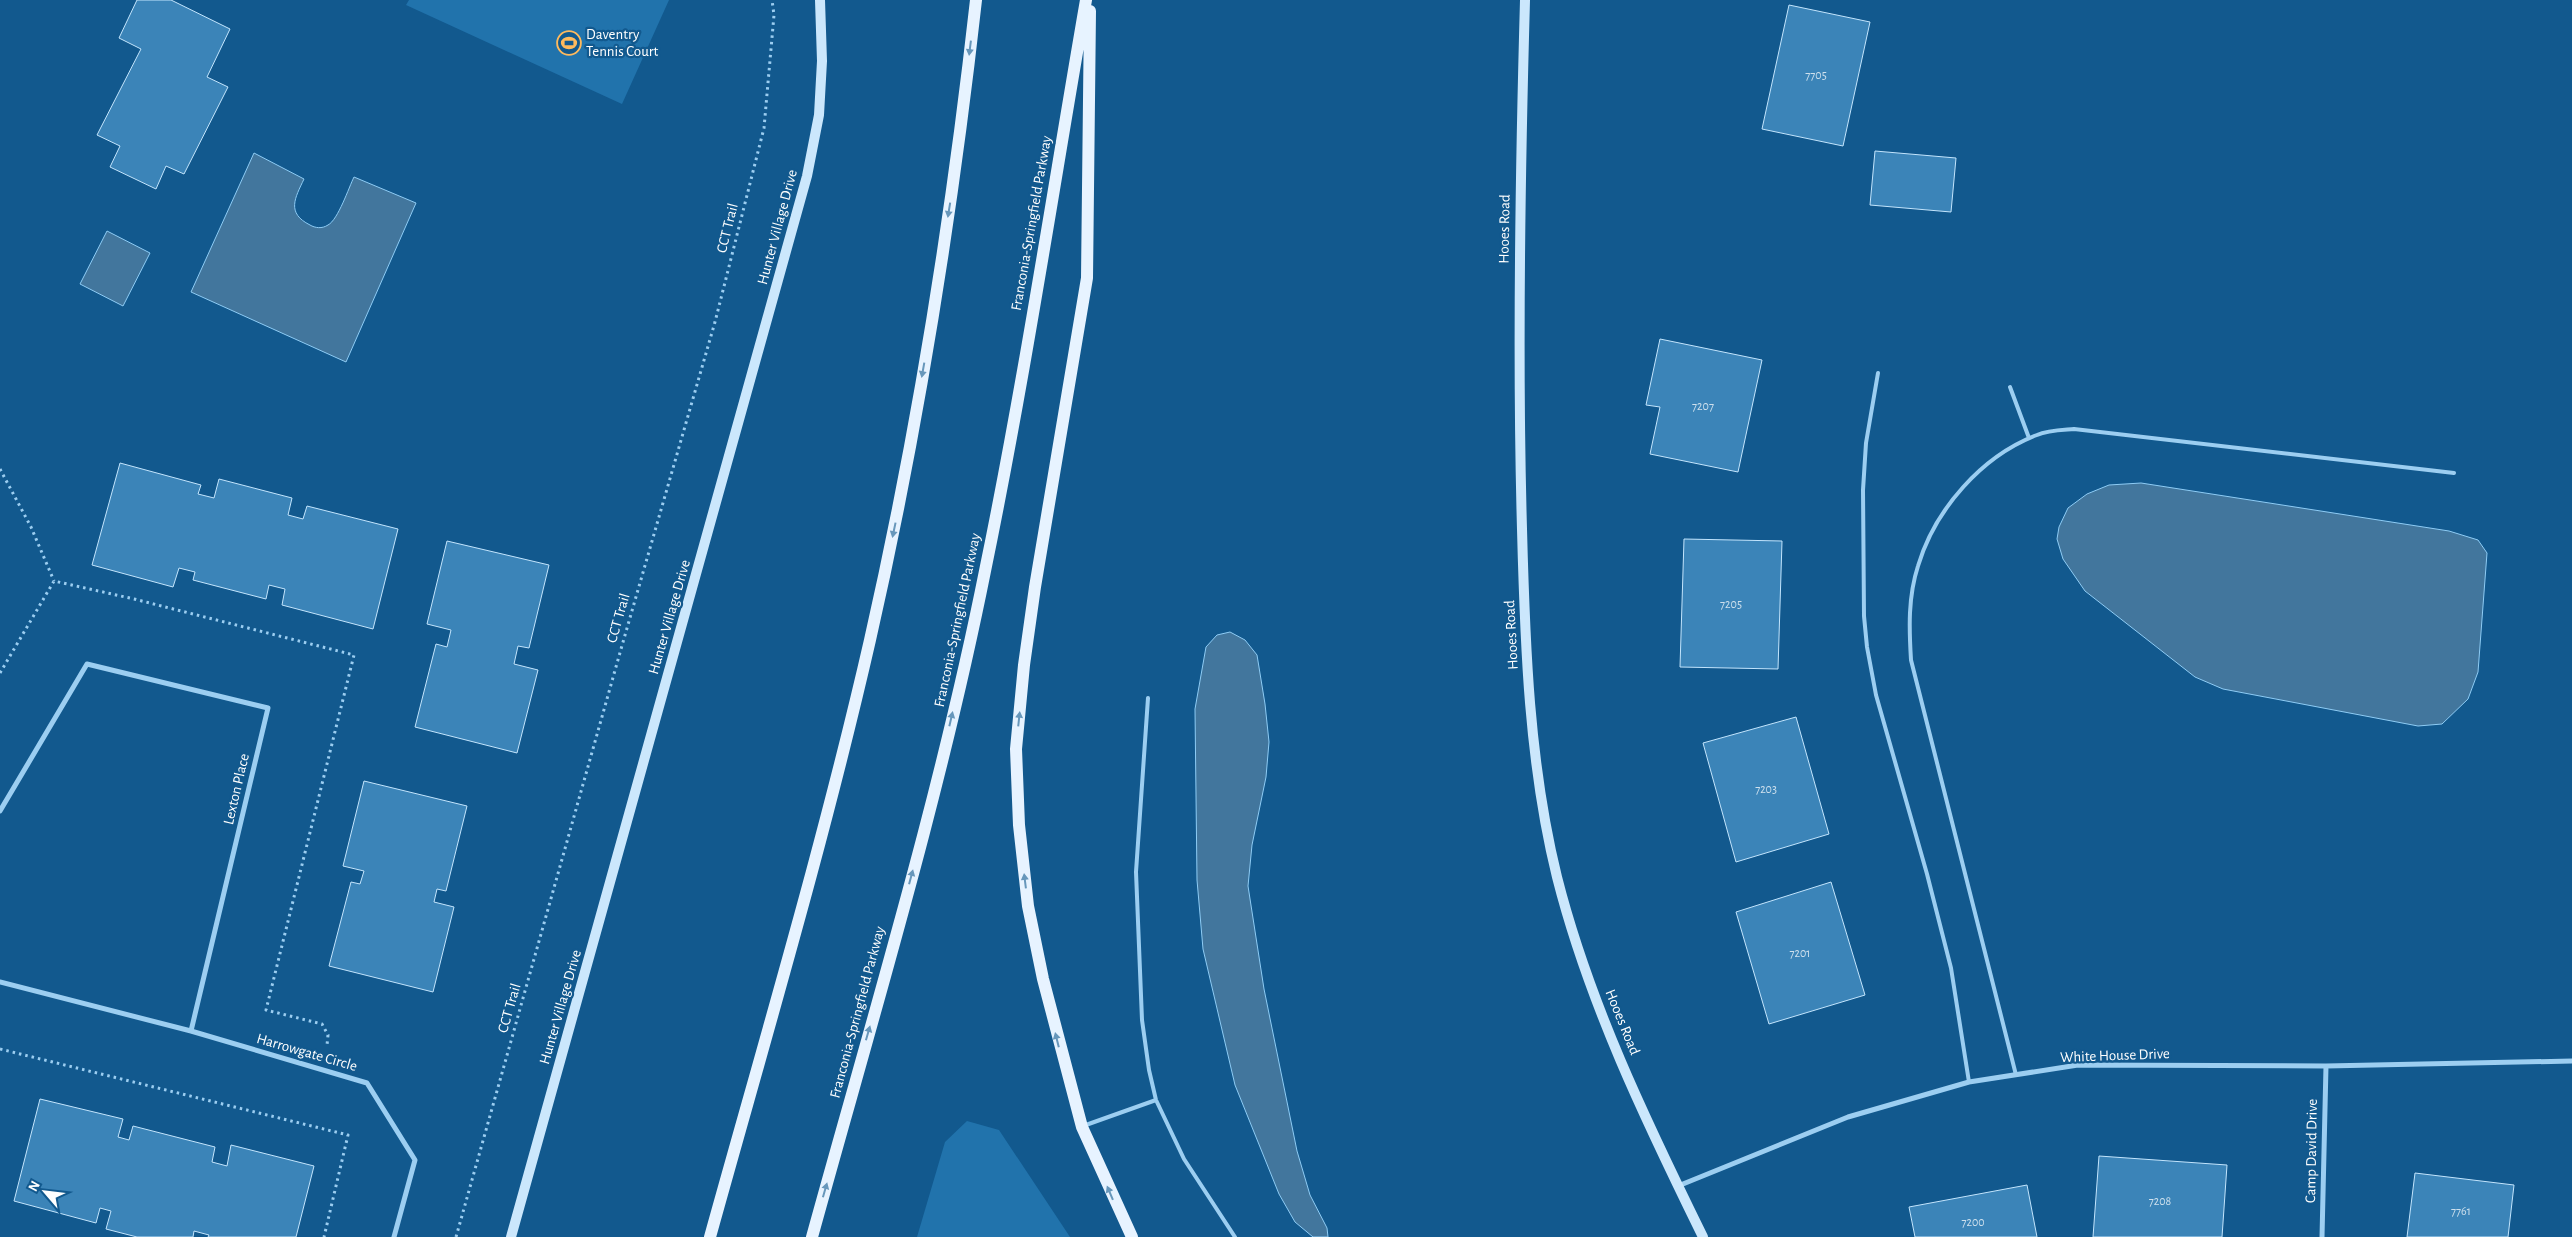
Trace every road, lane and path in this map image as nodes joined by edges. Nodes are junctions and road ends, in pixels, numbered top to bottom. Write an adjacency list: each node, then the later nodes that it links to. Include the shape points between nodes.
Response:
1 (772, 0): 27 (path, CCT Trail, via 774,16 764,128 715,322)
2 (820, 0): 28 (street, Hunter Village Drive, via 822,61 818,115 807,176)
3 (976, 0): 29 (main road, one-way to 29, via 956,167 932,324 872,632 832,795)
4 (1086, 0): 30 (main road, Franconia-Springfield Parkway, one-way to 4, via 938,772 985,573)
5 (1091, 0): 23 (main road, one-way to 5, via 1056,1034 1028,906 1019,825 1016,748 1035,587 1087,278)
6 (1525, 0): 24 (street, Hooes Road, via 1518,234 1520,453 1525,655 1541,798 1557,877 1582,961 1645,1117)
7 (1878, 373): 21 (lane, via 1866,443 1863,490 1866,639 1876,695 1928,874 1951,968)
8 (2010, 387): 9 (lane)
9 (2029, 438): 11 (lane, via 2074,429); 20 (lane, via 1988,463 1944,514 1933,530 1918,566 1909,611 1914,679)
10 (0, 469): 12 (path, via 32,527)
11 (2454, 473)
12 (54, 581)
13 (1148, 698): 22 (lane, via 1136,872 1142,1020)
14 (0, 811): 16 (street, Lexton Place, via 87,664 268,708)
15 (0, 982): 16 (street)
16 (191, 1031): 26 (street, Harrowgate Circle, via 367,1083 415,1160)
17 (0, 1049): 25 (path, via 348,1135)
18 (2572, 1061): 19 (street, White House Drive)
19 (2326, 1066): 20 (street, White House Drive, via 2078,1066); 34 (street, Camp David Drive)
20 (2016, 1075): 21 (street, White House Drive)
21 (1969, 1082): 24 (street, White House Drive, via 1848,1117)
22 (1156, 1100): 23 (lane); 32 (lane, via 1184,1159)
23 (1082, 1127): 31 (main road, one-way to 23)
24 (1678, 1186): 33 (street, Hooes Road)
25 (324, 1237)
26 (394, 1237)
27 (456, 1237)
28 (511, 1237)
29 (710, 1237)
30 (812, 1237)
31 (1132, 1237)
32 (1236, 1237)
33 (1703, 1237)
34 (2322, 1237)

